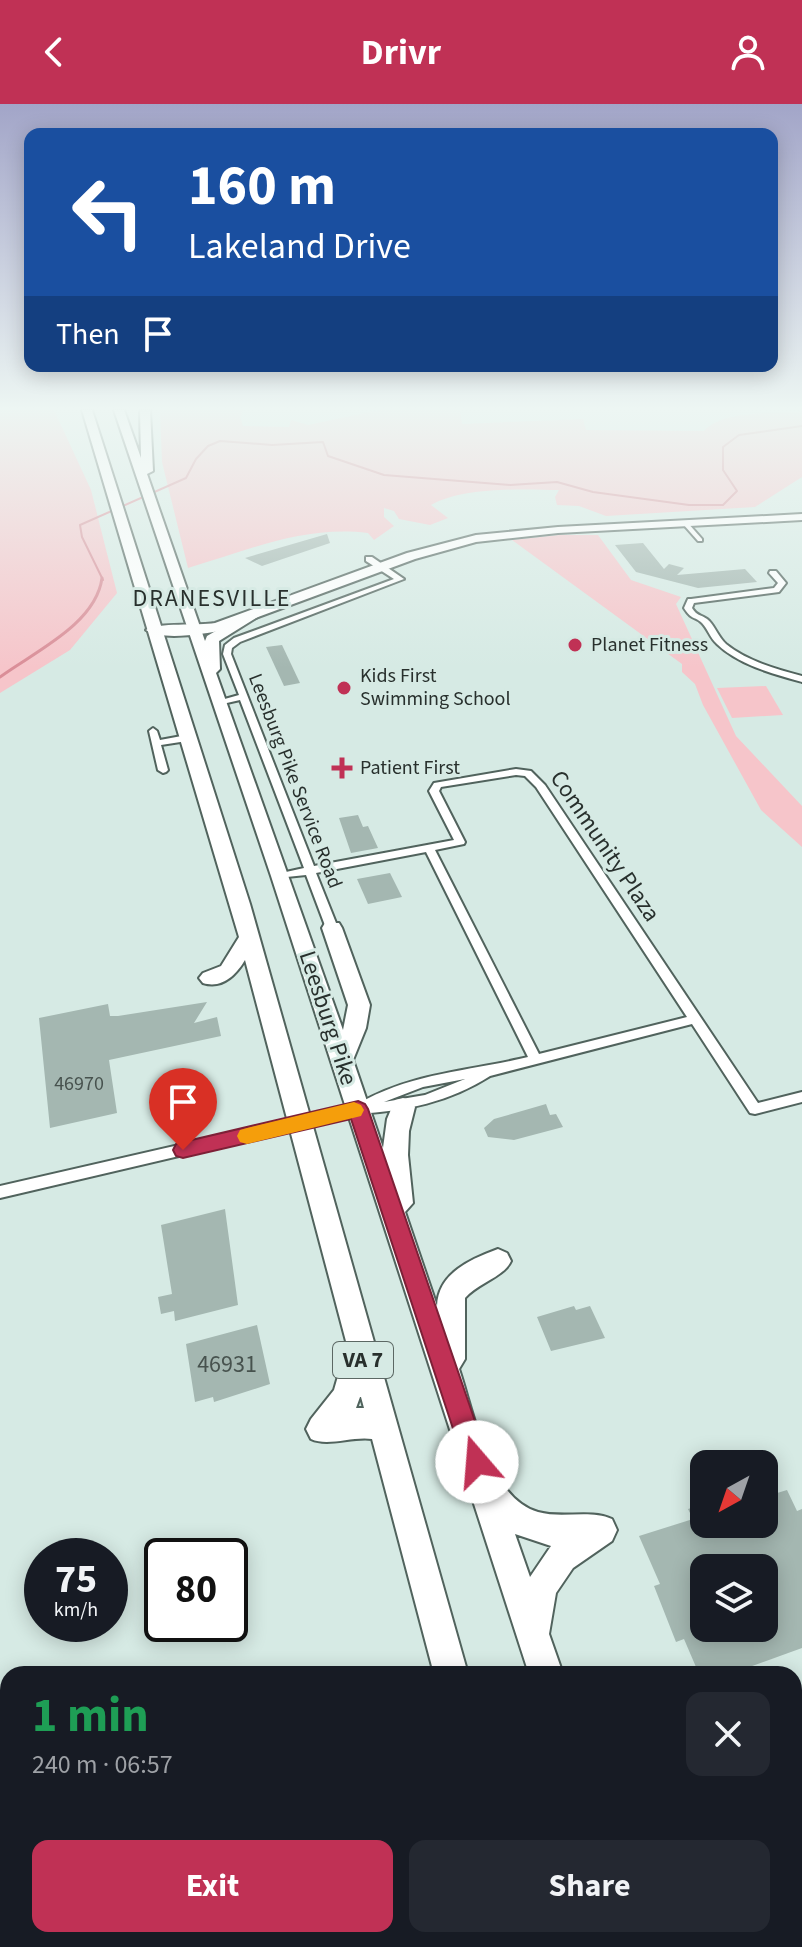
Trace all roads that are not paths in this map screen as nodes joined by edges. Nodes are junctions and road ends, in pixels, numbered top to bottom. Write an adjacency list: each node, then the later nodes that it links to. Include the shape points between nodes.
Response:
1 (113, 496): 11 (highway, VA 7)
2 (150, 496): 10 (highway, Leesburg Pike)
3 (802, 511): 7 (main road, via 497,529 442,538)
4 (802, 517): 5 (main road)
5 (685, 523): 6 (street); 7 (main road, via 496,536)
6 (700, 540)
7 (375, 563): 9 (main road); 10 (main road); 14 (street, Leesburg Pike Service Road, via 400,579 228,647)
8 (773, 573): 12 (street, via 782,583 776,590 705,598 691,601 688,608 705,621 710,636)
9 (252, 616): 10 (main road); 13 (highway, via 212,639)
10 (192, 627): 11 (main road); 13 (highway, Leesburg Pike)
11 (153, 630): 16 (highway, VA 7); 19 (highway, via 182,637 227,757)
12 (802, 679)
13 (216, 694): 14 (street); 19 (highway, Leesburg Pike)
14 (243, 697): 21 (street, Leesburg Pike Service Road)
15 (153, 731): 17 (street)
16 (187, 738): 17 (street); 24 (highway, VA 7)
17 (156, 743): 18 (street)
18 (163, 770)
19 (253, 801): 22 (highway, Leesburg Pike)
20 (429, 848): 21 (street, Community Plaza); 26 (street, Community Plaza, via 460,842 434,791 437,785 528,773); 27 (street)
21 (309, 871): 22 (street, Community Plaza); 23 (street, Leesburg Pike Service Road)
22 (281, 876): 28 (highway, Leesburg Pike)
23 (332, 928): 28 (highway, via 359,1005)
24 (249, 937): 25 (highway, via 228,971); 33 (highway, VA 7)
25 (210, 978)
26 (695, 1019): 27 (street); 30 (street, Community Plaza, via 755,1109)
27 (535, 1059): 29 (street)
28 (342, 1060): 32 (highway, Leesburg Pike)
29 (486, 1072): 31 (street, via 462,1089); 32 (street, via 395,1089)
30 (802, 1097)
31 (403, 1107): 32 (street); 35 (highway, via 395,1127 394,1153)
32 (358, 1109): 33 (street); 35 (highway, Leesburg Pike)
33 (302, 1124): 34 (street); 37 (highway, VA 7)
34 (0, 1192)
35 (404, 1240): 38 (highway, Leesburg Pike)
36 (498, 1261): 38 (highway, via 466,1277 451,1294)
37 (360, 1347): 39 (highway, VA 7); 39 (highway, via 346,1397 321,1429 354,1422)
38 (452, 1385): 40 (highway, Leesburg Pike)
39 (381, 1425): 42 (highway, VA 7)
40 (485, 1488): 41 (highway, Leesburg Pike); 41 (highway, via 526,1525 550,1532 601,1530 559,1557 544,1577 536,1605)
41 (542, 1661)
42 (449, 1666)

